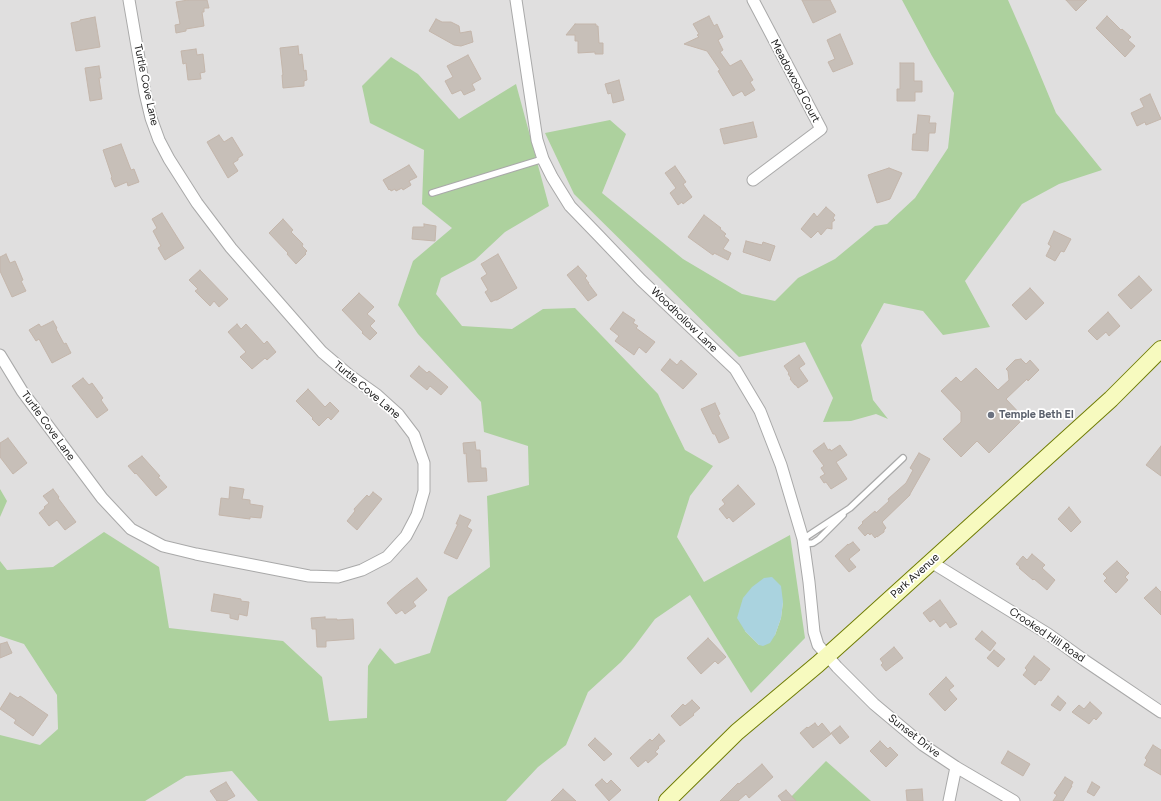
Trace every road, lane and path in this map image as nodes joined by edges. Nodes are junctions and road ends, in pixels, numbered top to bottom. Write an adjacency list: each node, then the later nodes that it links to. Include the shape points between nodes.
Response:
1 (129, 0): 8 (street, Turtle Cove Lane, via 151,118 169,159 197,203 236,254 322,352 398,414 414,435 424,463 424,491 417,515 406,536 387,557 362,570 338,577 309,576 163,546 131,529 102,498 22,391)
2 (516, 0): 4 (street, Woodhollow Lane, via 537,140)
3 (753, 0): 5 (street, Meadowood Court, via 821,129)
4 (544, 159): 6 (lane); 11 (street, Woodhollow Lane, via 570,206 641,280 735,369 760,411 781,465)
5 (753, 180)
6 (432, 193)
7 (1161, 349): 12 (main road, Park Avenue, via 1105,404)
8 (0, 354)
9 (903, 458): 10 (lane)
10 (850, 508): 11 (lane, via 820,527); 11 (lane, via 820,539 813,543)
11 (804, 542): 13 (street, Woodhollow Lane, via 814,632 818,645)
12 (931, 562): 13 (main road, Park Avenue); 14 (street, Crooked Hill Road, via 1048,634)
13 (827, 656): 15 (street, Sunset Drive, via 874,704 923,745); 16 (main road, Park Avenue, via 737,732)
14 (1161, 712)
15 (956, 767): 17 (street); 18 (street, Sunset Drive)
16 (667, 801)
17 (949, 801)
18 (1014, 801)

